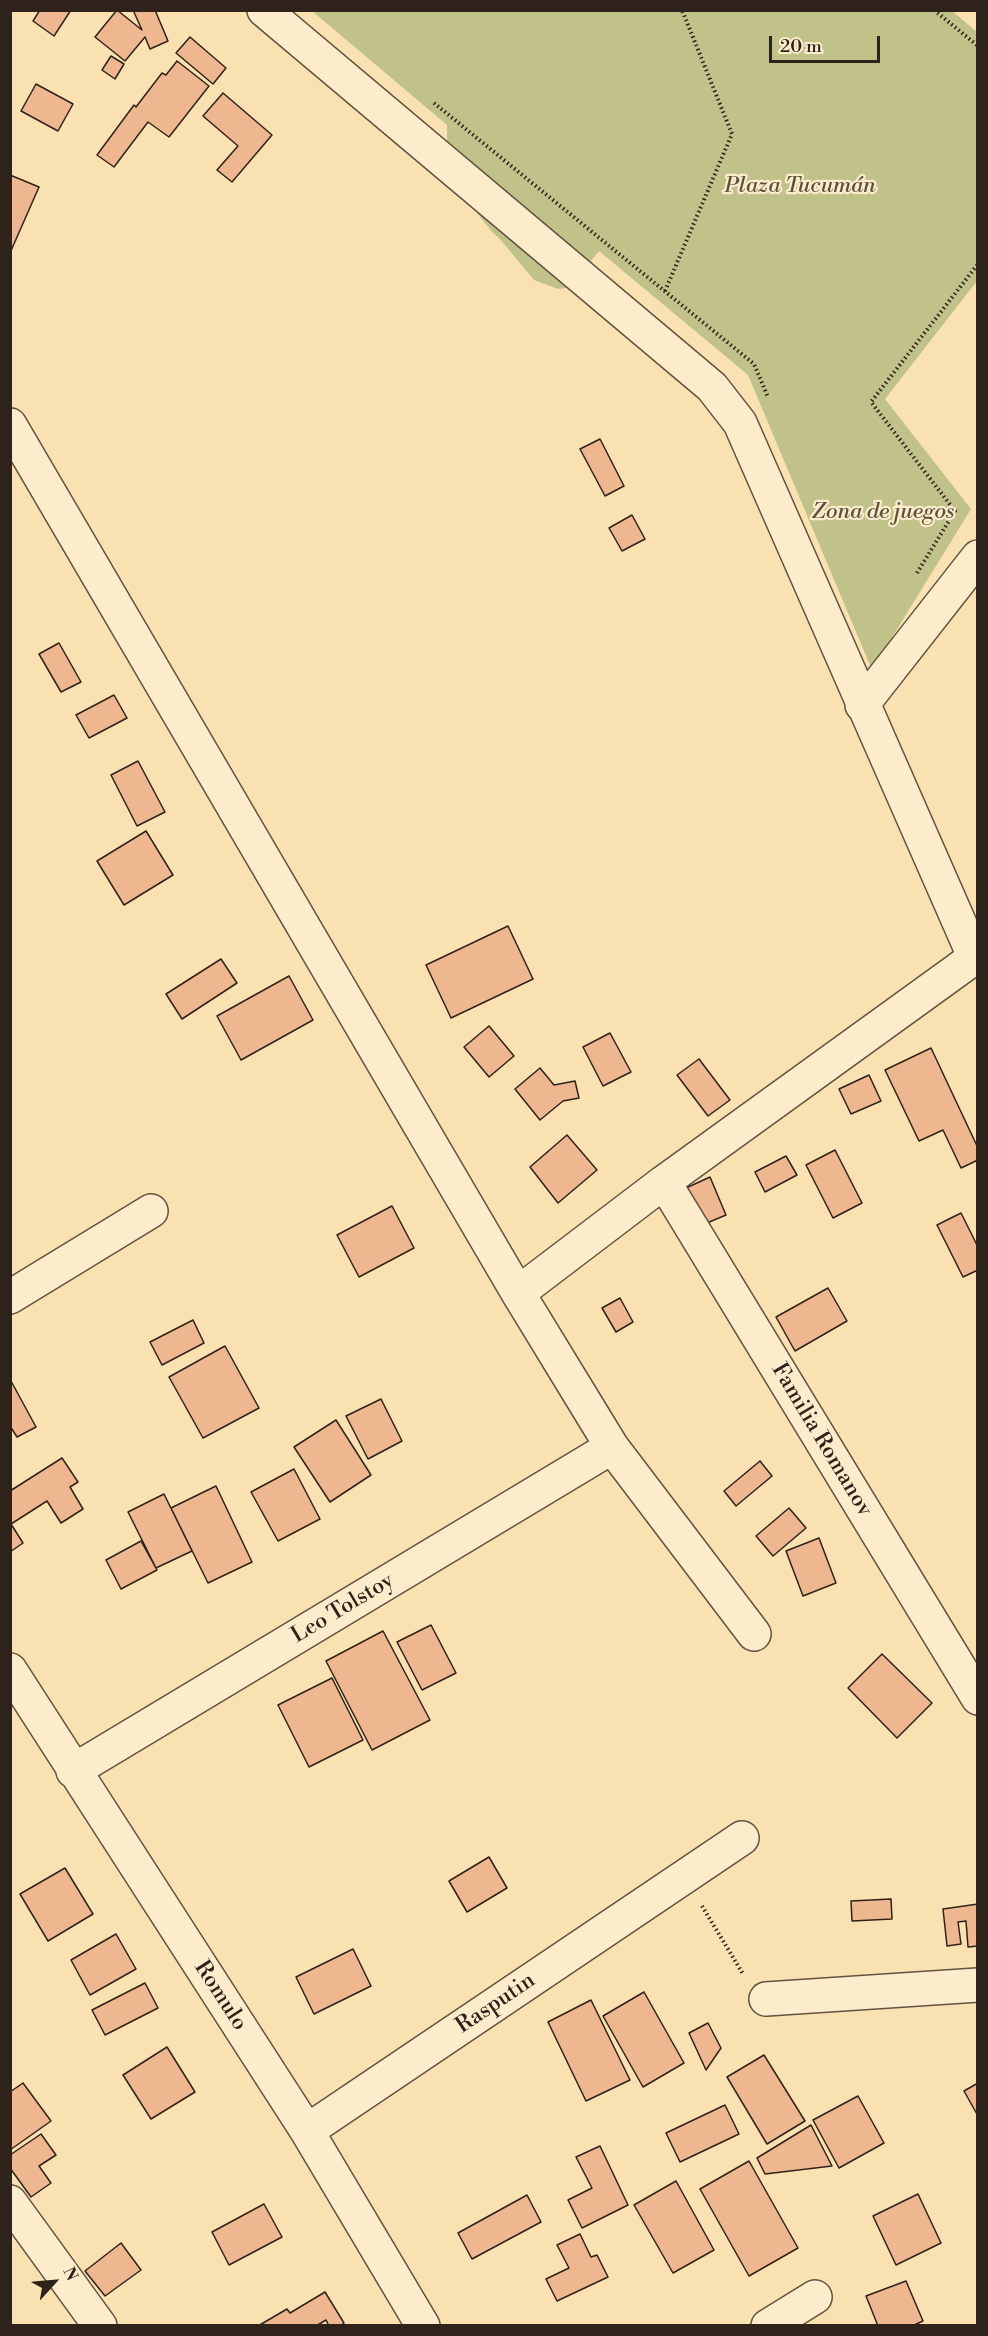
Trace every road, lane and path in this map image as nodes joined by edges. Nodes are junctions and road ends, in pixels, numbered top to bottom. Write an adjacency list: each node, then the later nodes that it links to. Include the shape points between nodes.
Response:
1 (682, 10): 7 (path, via 732,134)
2 (934, 10): 4 (path)
3 (271, 13): 12 (street, via 712,387 741,423)
4 (978, 46)
5 (426, 96): 7 (path)
6 (978, 264): 11 (path, via 871,402 955,511)
7 (665, 291): 8 (path, via 754,364)
8 (772, 408)
9 (10, 425): 16 (street)
10 (978, 557): 12 (street)
11 (913, 579)
12 (862, 705): 13 (street)
13 (976, 955): 14 (street)
14 (664, 1182): 16 (street); 21 (street, Familia Romanov)
15 (151, 1211): 17 (street)
16 (518, 1293): 18 (street)
17 (10, 1298)
18 (612, 1446): 19 (street); 22 (street, Leo Tolstoy)
19 (754, 1634)
20 (10, 1670): 22 (street, Romulo)
21 (978, 1698)
22 (73, 1771): 27 (street, Romulo)
23 (742, 1838): 24 (street, Rasputin)
24 (685, 1877): 26 (path, via 750,1984); 27 (street, Rasputin)
25 (978, 1985): 26 (street)
26 (766, 1999)
27 (308, 2131): 31 (street, Romulo)
28 (10, 2202): 30 (street)
29 (815, 2296): 32 (street)
30 (100, 2325)
31 (423, 2325)
32 (768, 2325)

